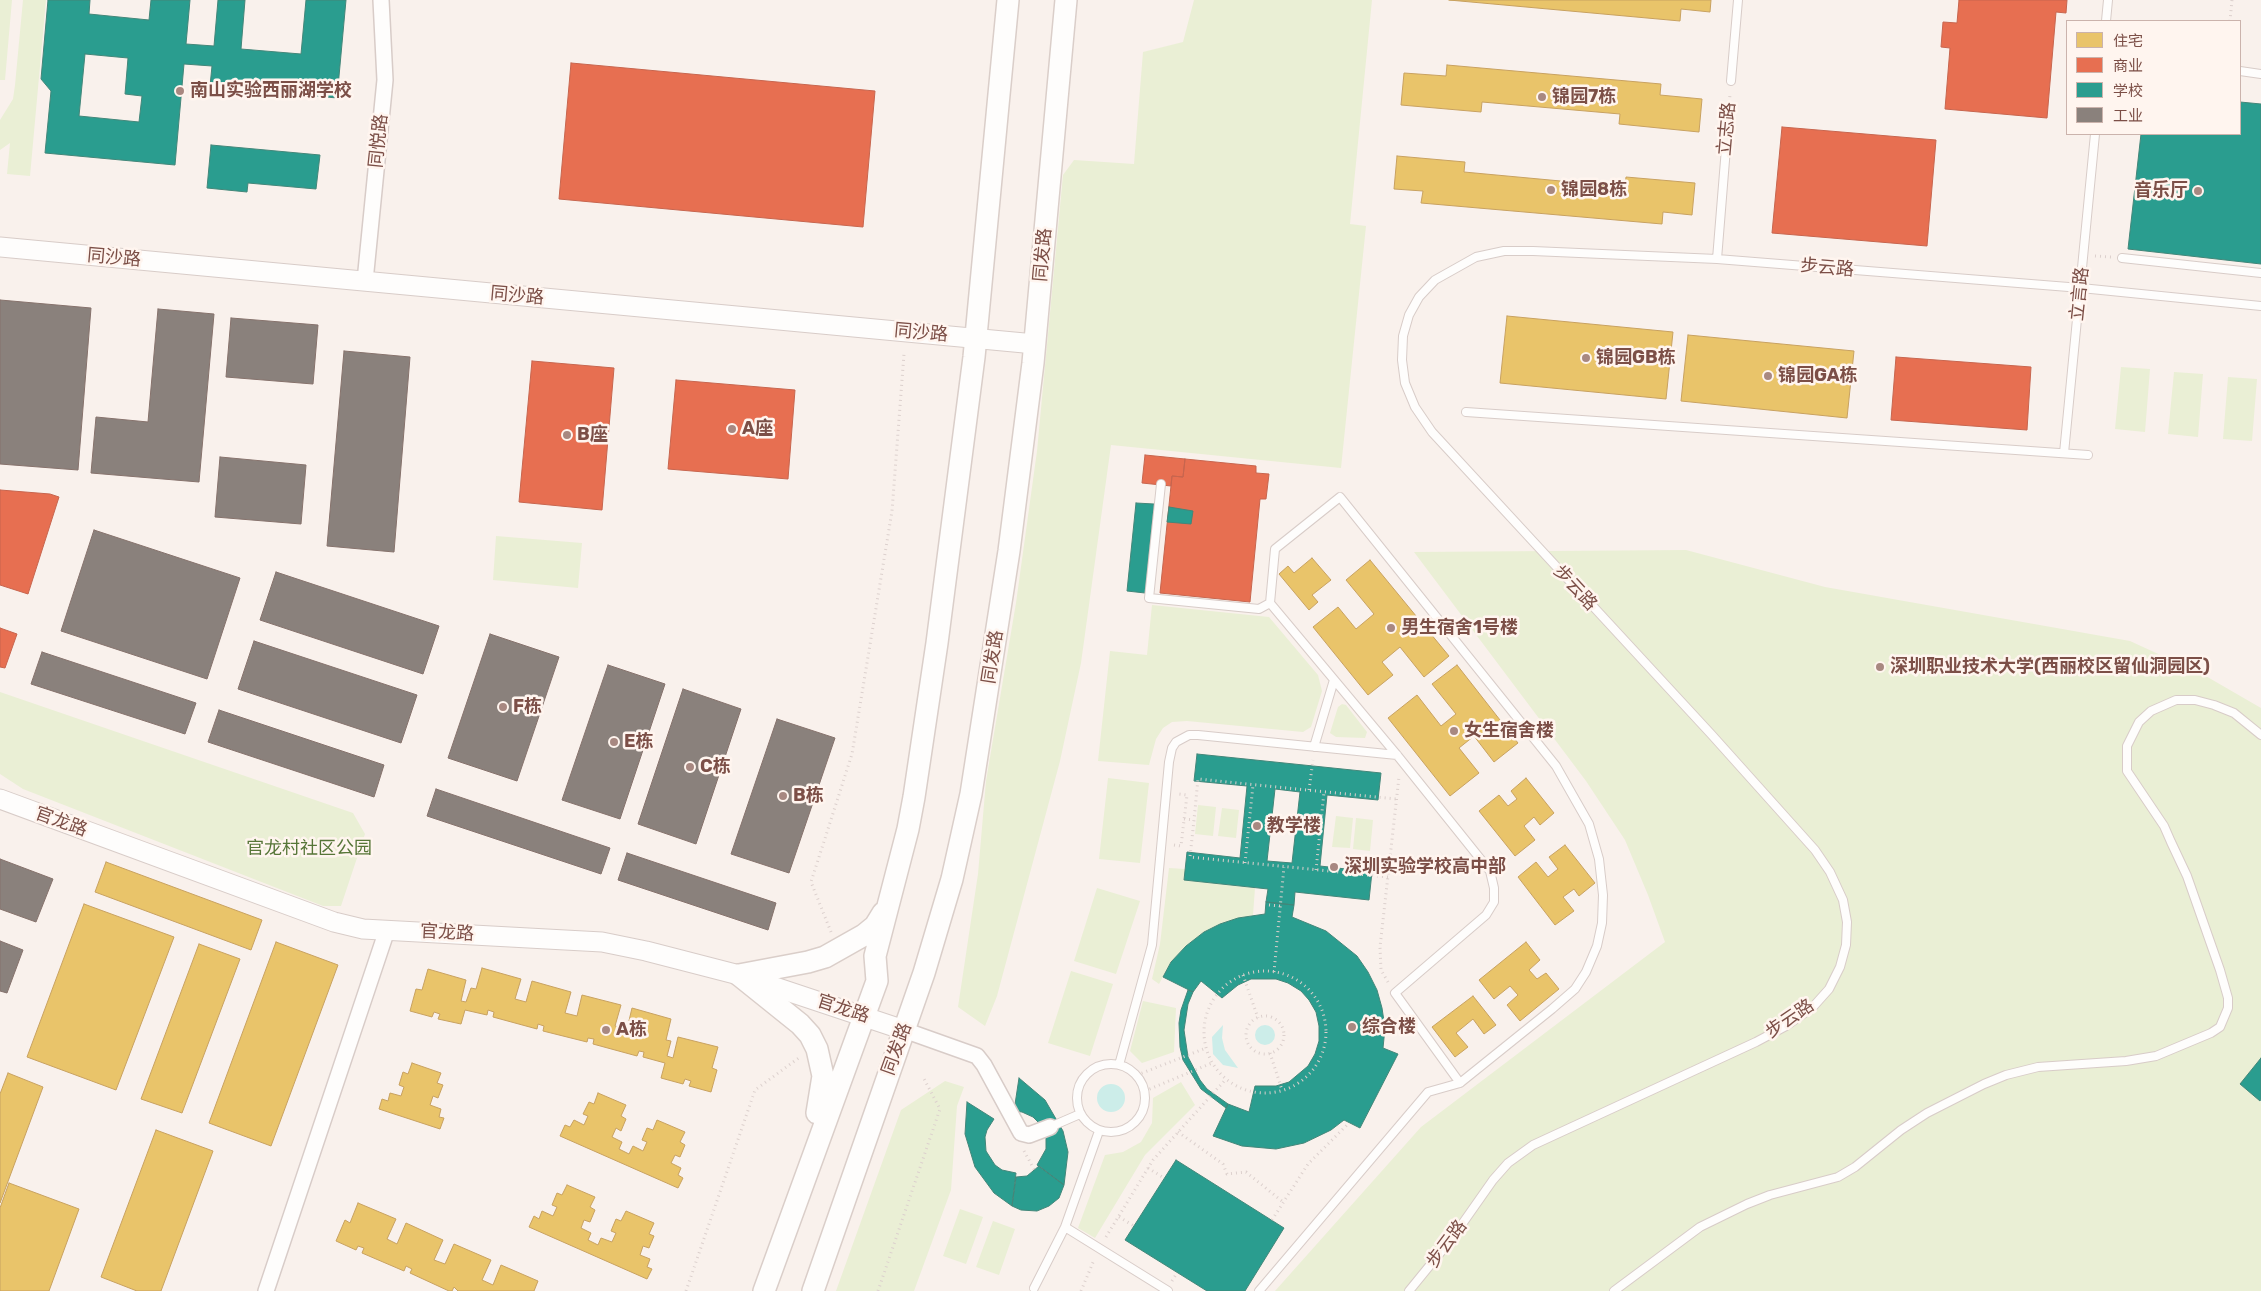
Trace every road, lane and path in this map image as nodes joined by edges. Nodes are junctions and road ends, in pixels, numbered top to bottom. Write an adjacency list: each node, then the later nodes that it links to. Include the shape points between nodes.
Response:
1 (382, 0): 19 (street, 同悦路, via 385,80)
2 (1008, 0): 22 (main road)
3 (1066, 0): 23 (main road, 同发路)
4 (1738, 0): 11 (lane, 立志路)
5 (2108, 0): 7 (lane)
6 (2232, 0): 8 (path)
7 (2106, 20)
8 (2230, 20)
9 (2241, 71): 10 (lane)
10 (2261, 74)
11 (1731, 81): 13 (path, 立志路)
12 (2095, 135): 15 (lane, 立言路)
13 (1726, 148): 17 (lane, 立志路)
14 (0, 247): 19 (street, 同沙路)
15 (2084, 254): 16 (path); 20 (lane, 立言路)
16 (2122, 258): 18 (lane)
17 (1717, 259): 20 (lane, 步云路); 93 (lane, 步云路, via 1533,251 1504,251 1476,257 1435,280 1419,297 1403,336 1405,383 1432,432 1453,456 1815,850 1843,900 1848,922 1840,967 1829,989 1812,1008 1786,1026 1533,1145 1493,1180 1448,1244)
18 (2261, 274)
19 (365, 281): 22 (street, 同沙路)
20 (2080, 288): 21 (lane, 步云路); 26 (lane, 立言路)
21 (2261, 306)
22 (976, 339): 23 (street, 同沙路); 47 (main road, via 927,713 908,829)
23 (1035, 344): 58 (main road, 同发路, via 1010,551 971,794 944,906)
24 (904, 354): 51 (path, via 892,511 852,754 811,882)
25 (1466, 412): 26 (lane)
26 (2064, 453): 27 (lane)
27 (2088, 455)
28 (1161, 484): 29 (lane, via 1149,598 1258,609)
29 (1270, 603): 30 (lane); 67 (lane, via 1275,549 1340,497 1556,766 1589,824 1599,859 1603,895 1597,946 1586,972 1575,989)
30 (1334, 680): 32 (lane); 33 (lane)
31 (2261, 735): 94 (lane, via 2234,713 2195,700 2176,700 2151,711 2139,722 2127,746 2127,771 2164,826 2187,876 2220,970 2228,1008 2220,1027 2156,1056 2038,1067 1984,1084 1927,1113 1855,1168 1770,1195 1700,1227)
32 (1314, 747): 33 (lane); 35 (path); 63 (lane, via 1198,735 1182,738 1172,748 1152,946)
33 (1399, 757): 39 (path); 55 (lane, via 1490,871 1494,902 1486,915)
34 (1252, 785): 35 (path); 41 (path, via 1198,779); 43 (path)
35 (1309, 790): 36 (path)
36 (1324, 792): 39 (path); 45 (path)
37 (1187, 795): 40 (path)
38 (0, 799): 50 (street, 官龙路, via 334,922 363,929)
39 (1396, 799): 46 (path)
40 (1184, 819): 41 (path); 42 (path)
41 (1194, 820): 43 (path, via 1190,858)
42 (1181, 846)
43 (1244, 863): 44 (path)
44 (1284, 867): 45 (path); 49 (path)
45 (1316, 870): 46 (path)
46 (1388, 877): 55 (path, via 1379,962)
47 (889, 902): 53 (main road, via 874,926 841,950 808,962); 56 (main road, via 875,956 877,981)
48 (1269, 905): 49 (path)
49 (1280, 906): 52 (path)
50 (387, 930): 53 (street, 官龙路, via 602,942); 85 (street)
51 (831, 933)
52 (1274, 972): 54 (path); 68 (path, via 1288,975 1312,993 1325,1020 1326,1035 1317,1064 1302,1080)
53 (739, 975): 56 (street, 官龙路); 75 (main road, via 800,1024 817,1049 823,1076)
54 (1242, 975): 57 (path); 59 (path, via 1214,997 1203,1030)
55 (1395, 993): 67 (lane)
56 (864, 1016): 58 (street, 官龙路); 75 (main road)
57 (1258, 1018): 60 (path, via 1247,1027 1248,1045 1258,1053); 60 (path, via 1268,1016 1282,1027 1284,1034 1280,1046)
58 (904, 1030): 72 (street, via 977,1056 1021,1133 1029,1136); 88 (main road, 同发路)
59 (1206, 1048): 62 (path); 64 (path)
60 (1270, 1053): 68 (path)
61 (803, 1055): 86 (path, via 755,1090)
62 (1212, 1063): 66 (path); 69 (path)
63 (1119, 1065): 64 (lane); 70 (lane, via 1097,1066 1087,1072 1076,1092)
64 (1137, 1075): 69 (lane)
65 (923, 1077): 89 (path, via 940,1109)
66 (1226, 1079): 68 (path, via 1247,1090 1270,1093); 74 (path)
67 (1460, 1083): 92 (lane, via 1428,1092)
68 (1282, 1090)
69 (1145, 1091): 73 (lane, via 1146,1101 1138,1120 1120,1132)
70 (1080, 1114): 72 (lane); 73 (lane)
71 (1349, 1123): 78 (path, via 1308,1164)
72 (1050, 1127)
73 (1099, 1131): 82 (lane)
74 (1178, 1132): 76 (path); 78 (path, via 1223,1164 1227,1174 1246,1172)
75 (808, 1166): 87 (main road)
76 (1148, 1168): 77 (path); 79 (path)
77 (1164, 1178)
78 (1283, 1202): 80 (path)
79 (1119, 1216): 81 (path); 83 (path)
80 (1272, 1220)
81 (1134, 1226)
82 (1065, 1227): 83 (lane); 84 (lane)
83 (1099, 1248): 90 (path); 91 (lane)
84 (1034, 1288)
85 (266, 1291)
86 (686, 1291)
87 (764, 1291)
88 (813, 1291)
89 (878, 1291)
90 (1081, 1291)
91 (1168, 1291)
92 (1259, 1291)
93 (1409, 1291)
94 (1614, 1291)

